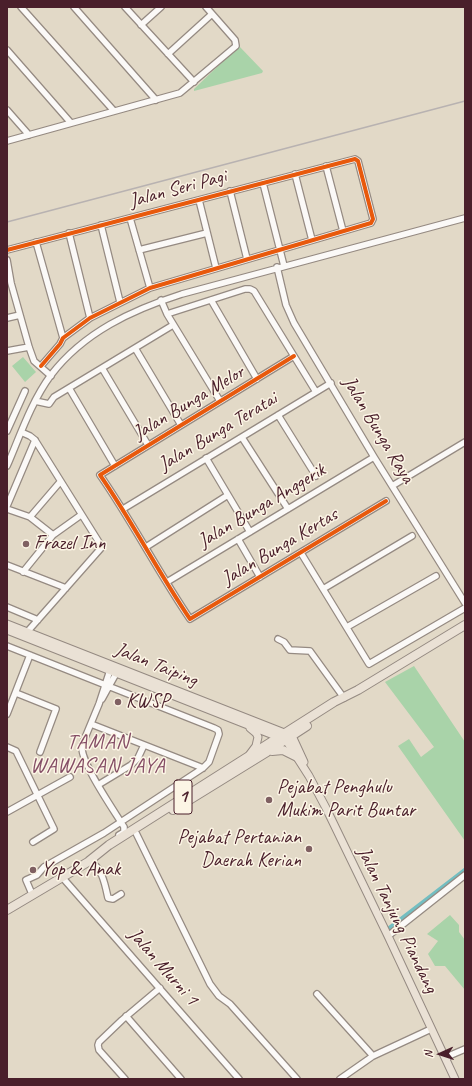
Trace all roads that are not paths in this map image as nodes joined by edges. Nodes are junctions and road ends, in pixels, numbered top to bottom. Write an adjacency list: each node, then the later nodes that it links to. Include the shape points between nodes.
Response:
1 (21, 7): 13 (street)
2 (74, 7): 11 (street)
3 (125, 7): 7 (street)
4 (161, 7): 7 (street)
5 (206, 7): 6 (street)
6 (212, 14): 9 (street); 10 (street, via 235,40 236,46)
7 (141, 25): 9 (street)
8 (7, 50): 14 (street)
9 (168, 54): 10 (street)
10 (194, 82): 11 (street, via 180,93)
11 (156, 100): 13 (street)
12 (7, 110): 15 (street)
13 (114, 111): 14 (street)
14 (71, 123): 15 (street)
15 (29, 135): 16 (street)
16 (7, 141)
17 (326, 166): 18 (street, Jalan Seri Pagi); 25 (street); 25 (street, Jalan Seri Pagi, via 357,159 371,212 372,221)
18 (295, 174): 19 (street, Jalan Seri Pagi); 28 (street)
19 (263, 183): 20 (street, Jalan Seri Pagi); 32 (street)
20 (230, 192): 21 (street, Jalan Seri Pagi); 33 (street)
21 (199, 200): 22 (street, Jalan Seri Pagi); 27 (street)
22 (130, 218): 24 (street, Jalan Seri Pagi); 31 (street)
23 (465, 218): 35 (street)
24 (102, 225): 26 (street, Jalan Seri Pagi); 42 (street)
25 (343, 231): 28 (street)
26 (69, 233): 29 (street, Jalan Seri Pagi); 46 (street)
27 (207, 233): 31 (street); 37 (street)
28 (312, 240): 32 (street)
29 (36, 242): 30 (street, Jalan Seri Pagi); 48 (street)
30 (7, 250)
31 (139, 250): 39 (street)
32 (279, 250): 33 (street); 35 (street)
33 (247, 259): 37 (street)
34 (7, 260): 38 (street)
35 (284, 266): 36 (street)
36 (277, 267): 40 (street); 57 (street, Jalan Bunga Raya, via 291,317)
37 (216, 268): 39 (street)
38 (9, 283): 44 (street)
39 (150, 288): 42 (street)
40 (161, 300): 43 (street); 55 (street, via 101,329 68,356)
41 (211, 300): 43 (street); 52 (street, via 245,289 254,291); 56 (street)
42 (120, 302): 46 (street)
43 (167, 314): 47 (street)
44 (20, 315): 45 (street); 49 (street)
45 (7, 318)
46 (90, 318): 48 (street)
47 (173, 325): 50 (street); 62 (street)
48 (63, 338): 53 (street)
49 (29, 347): 51 (street); 53 (street, via 34,361)
50 (135, 348): 54 (street); 64 (street)
51 (7, 351)
52 (294, 356): 56 (street, Jalan Bunga Melor); 60 (street)
53 (41, 366): 55 (street)
54 (102, 368): 58 (street); 70 (street)
55 (51, 376): 61 (street)
56 (257, 379): 62 (street, Jalan Bunga Melor)
57 (331, 383): 60 (street, Jalan Bunga Teratai); 71 (street, Jalan Bunga Raya)
58 (69, 388): 61 (street, via 54,397 49,404); 74 (street)
59 (24, 391): 65 (street)
60 (316, 392): 63 (street, Jalan Bunga Teratai)
61 (36, 401): 66 (street)
62 (220, 402): 64 (street, Jalan Bunga Melor)
63 (278, 415): 72 (street, Jalan Bunga Teratai); 75 (street)
64 (181, 425): 70 (street, Jalan Bunga Melor)
65 (7, 431)
66 (21, 432): 68 (street); 73 (street)
67 (244, 438): 82 (street)
68 (35, 440): 76 (street); 80 (street)
69 (465, 442): 77 (street)
70 (148, 445): 74 (street, Jalan Bunga Melor)
71 (374, 456): 77 (street, Jalan Bunga Raya); 82 (street, Jalan Bunga Anggerik)
72 (206, 458): 78 (street); 81 (street, Jalan Bunga Teratai)
73 (7, 466)
74 (114, 466): 81 (street, Jalan Bunga Melor, via 100,475)
75 (316, 476)
76 (60, 482): 83 (street); 84 (street)
77 (392, 486): 98 (street, Jalan Bunga Raya)
78 (228, 495): 85 (street); 89 (street)
79 (386, 501): 90 (street, Jalan Bunga Kertas)
80 (7, 508): 84 (street)
81 (122, 509): 89 (street)
82 (288, 509): 85 (street, Jalan Bunga Anggerik)
83 (81, 515): 86 (street); 96 (street, via 102,547)
84 (30, 517): 86 (street)
85 (250, 532): 88 (street, Jalan Bunga Anggerik)
86 (53, 535): 92 (street)
87 (412, 536): 97 (street)
88 (238, 539): 94 (street); 95 (street, Jalan Bunga Anggerik)
89 (146, 547): 95 (street)
90 (301, 553): 94 (street, Jalan Bunga Kertas); 97 (street)
91 (7, 565): 92 (street)
92 (23, 572): 96 (street)
93 (436, 576): 104 (street)
94 (260, 577): 95 (street, Jalan Bunga Kertas, via 190,619)
95 (167, 582)
96 (66, 588): 101 (street)
97 (323, 589): 104 (street)
98 (465, 603)
99 (7, 607): 101 (street)
100 (465, 608): 104 (street, via 369,664)
101 (38, 620): 106 (street)
102 (7, 624): 106 (main road, Jalan Taiping)
103 (465, 625): 113 (highway, 1)
104 (347, 627)
105 (7, 630): 110 (main road, Jalan Taiping)
106 (28, 631): 110 (main road, Jalan Taiping)
107 (278, 639): 113 (street, via 290,650 310,651)
108 (7, 646): 109 (street)
109 (30, 655): 111 (street); 112 (street)
110 (114, 669): 111 (street); 116 (main road, Jalan Taiping); 117 (main road, Jalan Taiping)
111 (107, 685): 115 (street); 124 (street, via 218,730 219,734)
112 (16, 693): 114 (street); 120 (street, via 56,709)
113 (345, 697): 117 (highway, 1, via 336,706)
114 (7, 714)
115 (91, 724): 118 (street); 127 (street, via 81,752)
116 (246, 724): 117 (main road, Jalan Taiping); 122 (main road, via 258,737 256,746)
117 (286, 736): 121 (highway, 1); 122 (highway, 1); 123 (main road, Jalan Tanjung Piandang); 125 (main road, Jalan Tanjung Piandang, via 303,759)
118 (144, 745): 124 (street); 127 (street, via 138,758 131,765)
119 (7, 748): 128 (street, via 16,752)
120 (40, 752)
121 (267, 752): 123 (highway, via 283,750); 132 (highway, 1)
122 (250, 754): 131 (highway, 1)
123 (297, 757): 125 (main road, Jalan Tanjung Piandang)
124 (204, 768): 130 (street)
125 (309, 776): 141 (main road, Jalan Tanjung Piandang)
126 (70, 777): 128 (street)
127 (98, 784): 130 (street)
128 (36, 795): 129 (street); 134 (street, via 54,829)
129 (7, 812)
130 (123, 824): 131 (street, via 129,828 137,823); 133 (street, via 124,832); 138 (street, via 44,867 37,875 25,881)
131 (141, 824): 133 (highway, 1)
132 (136, 833): 135 (highway, 1); 152 (street, via 210,984)
133 (117, 839): 135 (highway, 1)
134 (33, 842)
135 (94, 864): 137 (highway, 1); 139 (street, via 103,877 108,898 113,899)
136 (465, 875): 141 (street)
137 (62, 877): 138 (highway, 1); 142 (street, Jalan Murni 1)
138 (32, 894): 140 (highway, 1)
139 (121, 894)
140 (7, 910)
141 (388, 936): 145 (main road, Jalan Tanjung Piandang)
142 (160, 988): 144 (street); 151 (street, Jalan Murni 1)
143 (317, 994): 147 (street)
144 (126, 1016): 149 (street, via 98,1046); 150 (street)
145 (431, 1029): 147 (street); 148 (main road, Jalan Tanjung Piandang)
146 (465, 1049): 148 (street)
147 (373, 1056): 153 (street)
148 (446, 1059): 154 (main road, Jalan Tanjung Piandang)
149 (125, 1079)
150 (181, 1079)
151 (239, 1079)
152 (297, 1079)
153 (340, 1079)
154 (455, 1079)

